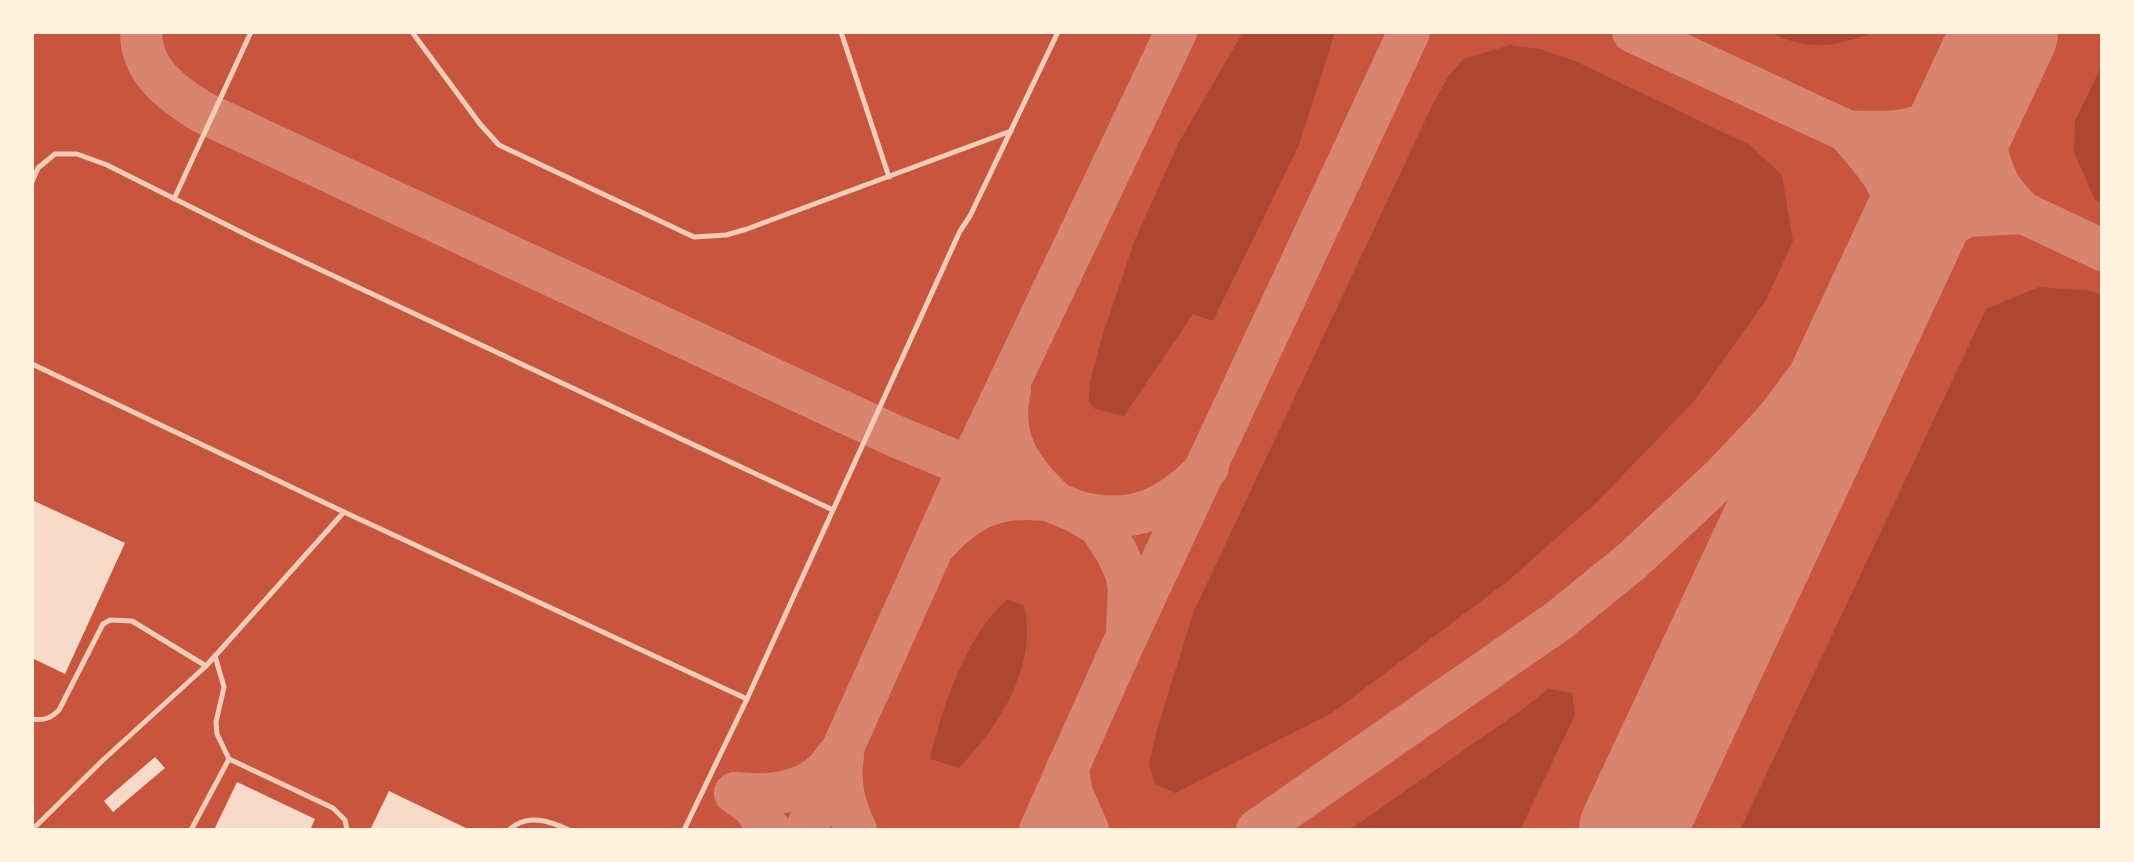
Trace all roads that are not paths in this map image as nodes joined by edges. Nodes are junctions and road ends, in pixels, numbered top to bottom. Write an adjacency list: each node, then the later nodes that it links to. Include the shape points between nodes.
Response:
1 (251, 32): 8 (lane)
2 (412, 32): 6 (lane, via 499,145 694,237 737,232)
3 (841, 32): 6 (lane)
4 (1058, 32): 5 (lane)
5 (1011, 131): 6 (lane); 10 (lane)
6 (889, 177)
7 (32, 182): 8 (lane, via 38,168 55,154 77,154)
8 (174, 199): 10 (lane)
9 (32, 364): 11 (lane)
10 (833, 510): 14 (lane)
11 (344, 512): 12 (lane); 14 (lane)
12 (215, 656): 13 (lane); 16 (lane, via 224,687 217,734)
13 (206, 666): 15 (lane, via 132,621 110,620 103,624 59,710 52,717); 17 (lane)
14 (747, 699): 22 (lane)
15 (32, 719)
16 (229, 759): 18 (lane); 19 (lane, via 333,808)
17 (32, 830)
18 (191, 830)
19 (347, 830)
20 (509, 830): 21 (lane, via 538,820)
21 (569, 830)
22 (684, 830)

